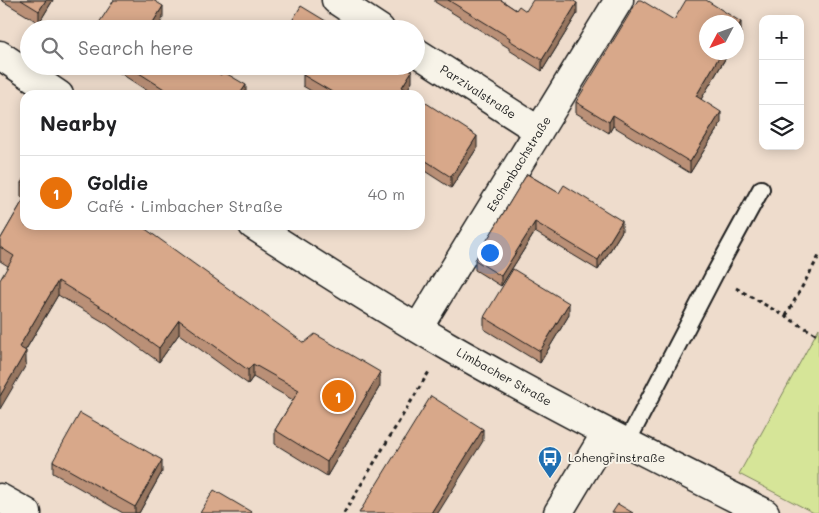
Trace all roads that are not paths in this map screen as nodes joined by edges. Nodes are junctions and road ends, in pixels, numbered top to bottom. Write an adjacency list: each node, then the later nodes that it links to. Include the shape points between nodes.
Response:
1 (336, 0): 3 (street)
2 (619, 0): 9 (street, Eschenbachstraße)
3 (366, 20)
4 (0, 55): 6 (street)
5 (425, 58): 9 (street, Parzivalstraße)
6 (20, 69)
7 (30, 75): 8 (street)
8 (52, 90)
9 (539, 131): 12 (street, Eschenbachstraße)
10 (761, 189): 13 (lane, via 714,275)
11 (261, 230): 12 (street, Limbacher Straße)
12 (418, 328): 13 (street, Limbacher Straße)
13 (616, 438): 16 (street); 17 (street, Limbacher Straße)
14 (0, 498): 15 (street)
15 (27, 513)
16 (558, 513)
17 (765, 513)

